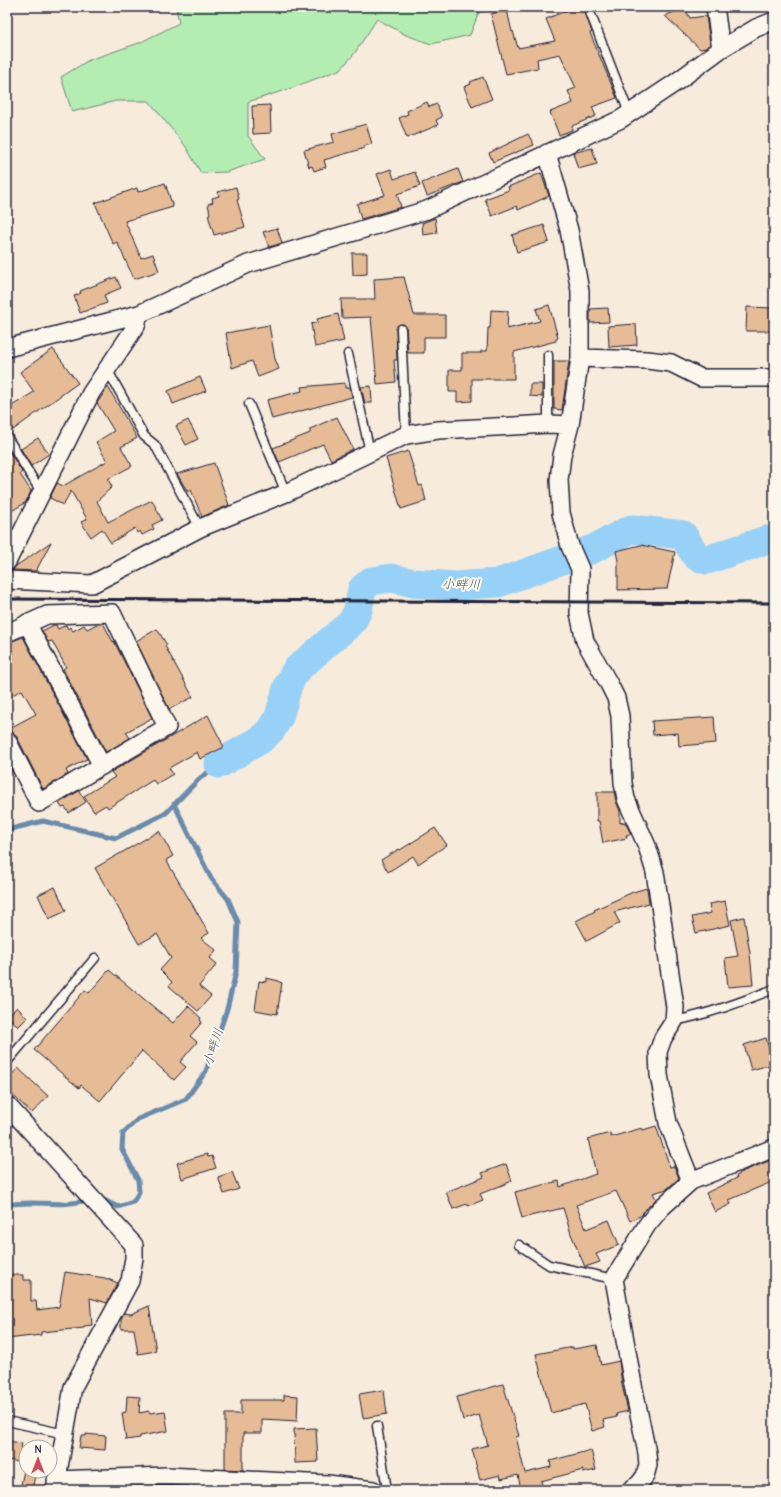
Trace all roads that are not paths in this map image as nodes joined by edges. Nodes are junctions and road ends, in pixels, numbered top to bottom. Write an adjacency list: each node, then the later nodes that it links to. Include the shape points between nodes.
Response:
1 (588, 7): 5 (lane)
2 (715, 7): 4 (street)
3 (774, 22): 4 (street, via 756,28)
4 (721, 49): 5 (street, via 676,83)
5 (629, 113): 6 (street)
6 (547, 153): 7 (street, via 428,210 248,264); 12 (street, via 569,230 580,291)
7 (139, 314): 9 (street); 13 (street, via 136,326)
8 (401, 329): 18 (lane)
9 (7, 348)
10 (348, 354): 20 (lane)
11 (548, 355): 16 (lane)
12 (580, 358): 14 (street, via 671,363 701,378); 17 (street)
13 (107, 369): 21 (street, via 91,393); 23 (lane, via 144,436 155,445)
14 (774, 378)
15 (249, 404): 22 (lane)
16 (548, 424): 17 (street); 18 (street, via 438,430)
17 (570, 425): 32 (street, via 559,480 561,513 570,546 580,569 579,613 585,641 616,698 620,716 626,799 655,872 676,1007)
18 (406, 435): 20 (street)
19 (7, 437): 21 (lane)
20 (370, 452): 22 (street)
21 (41, 492): 24 (street)
22 (286, 493): 23 (street)
23 (200, 528): 25 (street, via 92,584)
24 (7, 562)
25 (7, 580)
26 (27, 623): 27 (street); 29 (street); 29 (street, via 47,615 112,614 167,727)
27 (7, 633)
28 (7, 740): 29 (street, via 39,803)
29 (102, 766)
30 (95, 958): 33 (lane)
31 (774, 989): 32 (lane, via 700,1016)
32 (674, 1021): 36 (street, via 658,1052 659,1074 668,1123)
33 (7, 1062)
34 (7, 1105): 41 (street, via 134,1245 130,1281 73,1387)
35 (774, 1148): 36 (street)
36 (691, 1181): 38 (street, via 646,1225)
37 (519, 1245): 38 (lane, via 549,1265)
38 (614, 1279): 45 (street, via 648,1464 645,1476)
39 (7, 1421): 41 (lane)
40 (377, 1426): 44 (lane)
41 (65, 1434): 42 (street)
42 (56, 1485): 43 (street, via 167,1476 328,1484)
43 (373, 1490)
44 (387, 1490)
45 (630, 1490)

